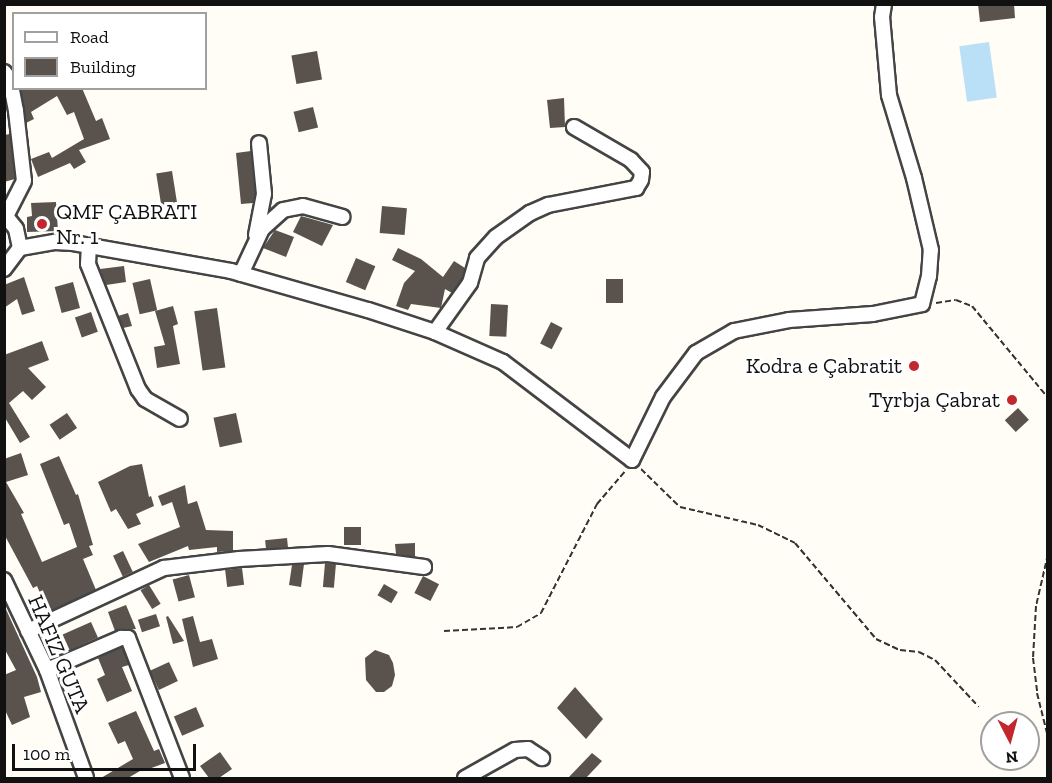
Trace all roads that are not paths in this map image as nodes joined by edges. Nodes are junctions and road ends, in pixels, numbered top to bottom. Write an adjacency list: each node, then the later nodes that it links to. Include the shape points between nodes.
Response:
1 (884, 4): 12 (street, via 889,95 931,250 922,304 873,314 789,320 734,331 696,353 663,397 632,460 503,362)
2 (4, 72): 5 (street, via 10,80 16,111 24,182)
3 (574, 127): 12 (street, via 631,160 642,172 636,188 548,205 496,237 477,258 470,284)
4 (259, 143): 9 (street, via 264,194)
5 (6, 214): 8 (street, via 16,229)
6 (343, 217): 9 (street, via 303,206 283,210 262,229)
7 (89, 245): 8 (street, via 55,242); 11 (street); 13 (street, via 88,264 138,389 145,399)
8 (20, 248): 10 (street)
9 (253, 252): 11 (street)
10 (4, 269)
11 (241, 274): 12 (street)
12 (435, 332)
13 (180, 418)
14 (424, 567): 16 (street, via 328,554 164,568)
15 (4, 580): 16 (street, HAFIZ GUTA)
16 (28, 631): 17 (street, HAFIZ GUTA)
17 (47, 670): 19 (street, HAFIZ GUTA); 20 (street, via 128,638)
18 (542, 758): 21 (street, via 528,749 515,750)
19 (86, 778)
20 (182, 778)
21 (465, 778)

